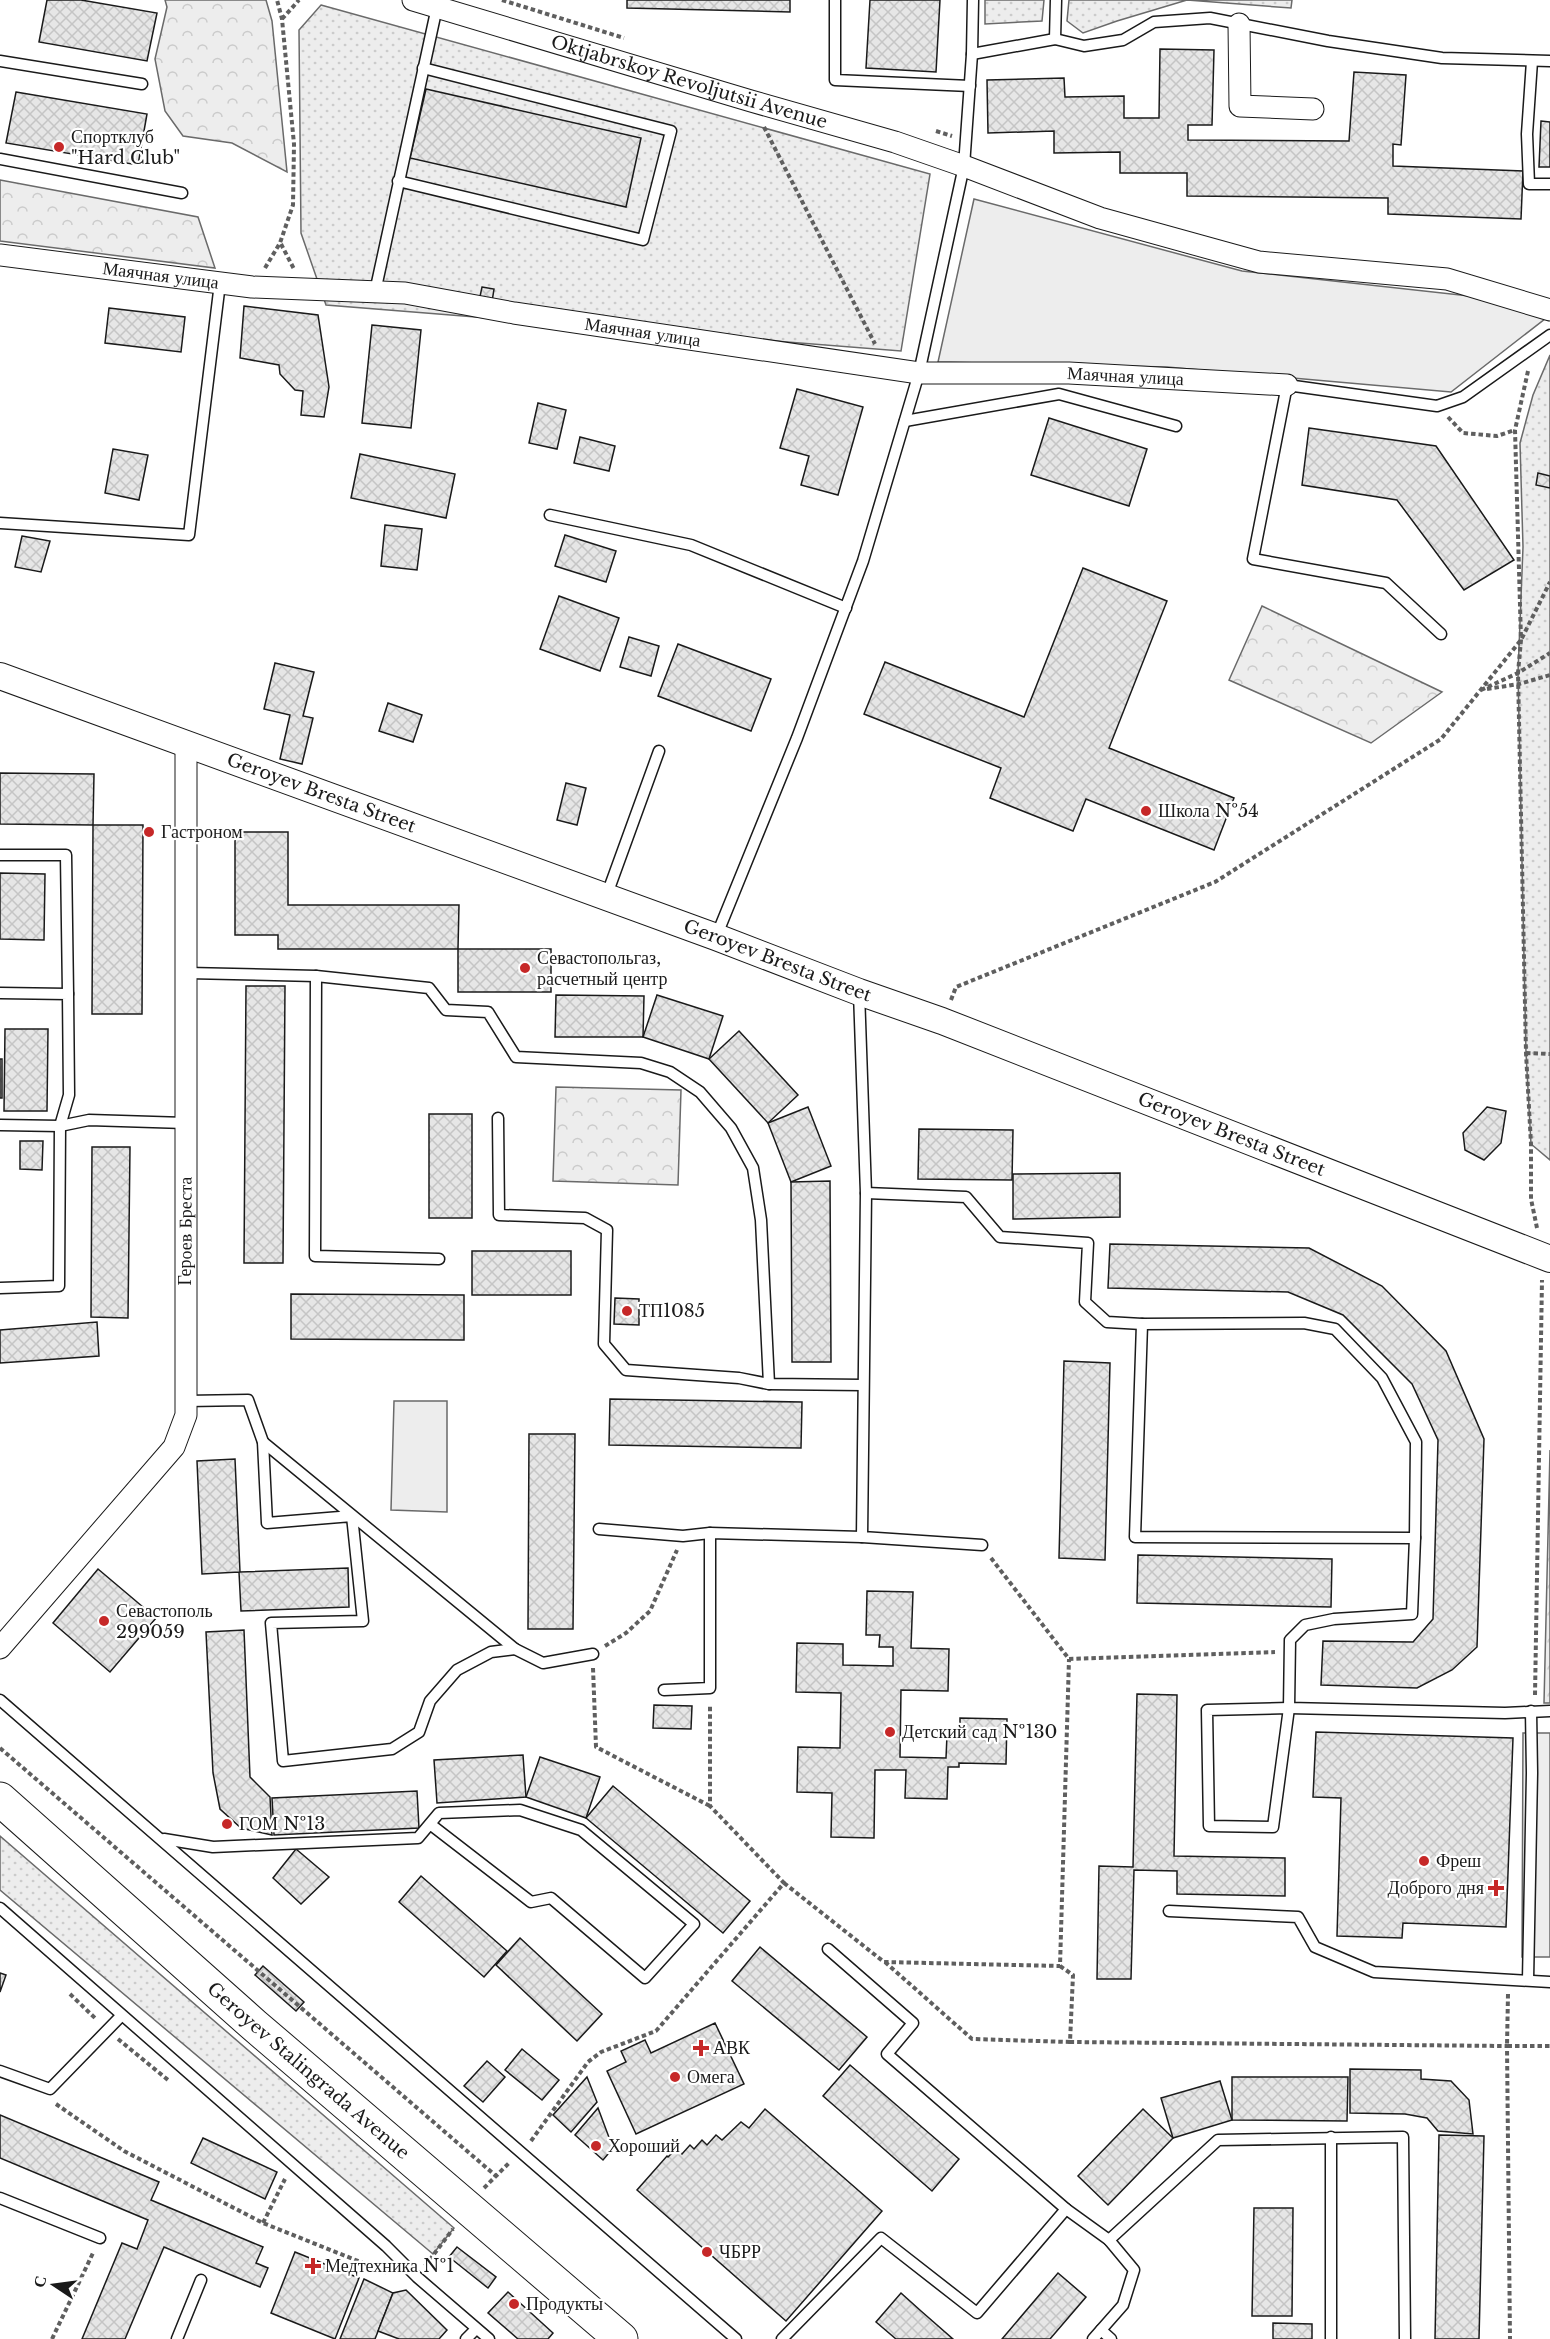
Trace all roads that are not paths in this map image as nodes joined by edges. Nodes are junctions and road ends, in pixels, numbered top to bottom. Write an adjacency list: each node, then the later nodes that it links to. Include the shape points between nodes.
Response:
1 (412, 0): 5 (street, Oktjabrskoy Revoljutsii Avenue)
2 (835, 0): 14 (lane, via 835,80)
3 (973, 0): 8 (lane)
4 (1056, 0): 7 (lane)
5 (437, 7): 12 (lane); 17 (street, Oktjabrskoy Revoljutsii Avenue, via 895,142)
6 (1239, 24): 7 (lane, via 1210,18 1154,22 1123,40 1084,46); 10 (lane, via 1442,58); 15 (street, via 1240,106)
7 (1055, 39): 8 (lane)
8 (972, 54): 14 (lane)
9 (0, 61): 13 (lane)
10 (1532, 61): 11 (lane); 19 (lane, via 1527,134 1529,184)
11 (1550, 62)
12 (423, 68): 18 (lane); 18 (lane, via 671,131 643,240)
13 (142, 84)
14 (970, 86): 17 (lane)
15 (1313, 109)
16 (0, 159): 20 (lane)
17 (964, 166): 24 (street, Oktjabrskoy Revoljutsii Avenue, via 1100,218 1259,262 1447,279); 26 (lane)
18 (398, 181): 23 (lane)
19 (1550, 184)
20 (182, 193)
21 (0, 255): 22 (street, Маячная улица)
22 (220, 283): 23 (street, Маячная улица); 31 (lane, via 189,535)
23 (375, 292): 26 (street, Маячная улица, via 405,293 526,315)
24 (1550, 310)
25 (1550, 334): 27 (lane, via 1463,397 1437,406)
26 (919, 373): 27 (street, Маячная улица, via 1069,373); 28 (lane)
27 (1287, 385): 33 (lane, via 1254,559 1386,583)
28 (905, 421): 29 (lane, via 1059,394); 32 (lane)
29 (1176, 426)
30 (550, 515): 32 (lane, via 691,545)
31 (0, 523)
32 (846, 609): 39 (lane)
33 (1441, 634)
34 (0, 676): 35 (street, Geroyev Bresta Street)
35 (186, 745): 38 (street, Geroyev Bresta Street); 40 (street, Героев Бреста)
36 (659, 751): 38 (lane)
37 (0, 855): 44 (lane, via 66,855)
38 (606, 897): 39 (street, Geroyev Bresta Street)
39 (716, 937): 42 (street, Geroyev Bresta Street)
40 (188, 973): 41 (lane); 46 (street, Героев Бреста)
41 (316, 976): 51 (lane, via 315,1256); 54 (lane, via 429,988 446,1010 488,1012 516,1057 641,1063 670,1072 700,1092 731,1128 753,1168 765,1270)
42 (859, 992): 49 (lane); 50 (street, Geroyev Bresta Street)
43 (0, 993): 44 (lane)
44 (68, 994): 48 (lane, via 69,1095)
45 (498, 1118): 54 (lane, via 499,1215 585,1218 606,1230 604,1344 626,1370)
46 (185, 1123): 48 (lane, via 89,1120); 56 (street, Героев Бреста)
47 (0, 1125): 48 (lane)
48 (60, 1126): 52 (lane, via 59,1286)
49 (866, 1193): 53 (lane, via 966,1197 1000,1237 1088,1243 1084,1302 1107,1322); 55 (lane)
50 (1546, 1257)
51 (438, 1259)
52 (0, 1288)
53 (1142, 1324): 62 (lane, via 1304,1323 1335,1329 1382,1378 1416,1442); 62 (lane, via 1135,1537)
54 (769, 1384): 55 (lane)
55 (863, 1385): 61 (lane)
56 (186, 1401): 57 (lane, via 248,1400); 64 (street, Героев Бреста, via 186,1415 174,1447)
57 (263, 1443): 58 (lane); 58 (lane, via 267,1523)
58 (352, 1516): 65 (lane); 65 (lane, via 363,1621 271,1623 283,1761 392,1749 419,1732 430,1701 457,1670 491,1652)
59 (599, 1529): 60 (lane, via 683,1536)
60 (710, 1533): 61 (lane); 67 (lane, via 710,1688)
61 (861, 1537): 63 (lane)
62 (1415, 1538): 69 (lane, via 1412,1614 1334,1619 1305,1625 1290,1640)
63 (982, 1545)
64 (0, 1648)
65 (514, 1649): 66 (lane, via 543,1664)
66 (593, 1654)
67 (664, 1690)
68 (0, 1700): 74 (lane)
69 (1289, 1708): 69 (lane, via 1207,1710 1209,1826 1273,1827); 70 (lane)
70 (1533, 1711): 71 (lane); 78 (lane)
71 (1550, 1711)
72 (0, 1799): 93 (main road, Geroyev Stalingrada Avenue, via 254,2025)
73 (430, 1824): 73 (lane, via 531,1902 551,1898 645,1978 694,1924 581,1830 520,1810 439,1813); 74 (lane, via 418,1839 213,1847)
74 (161, 1838): 94 (lane)
75 (0, 1908): 80 (lane)
76 (1169, 1911): 78 (lane, via 1298,1917 1315,1947 1374,1972)
77 (828, 1949): 84 (lane, via 913,2022 887,2055)
78 (1528, 1980): 79 (lane)
79 (1550, 1982)
80 (121, 2016): 81 (lane, via 50,2089); 88 (lane)
81 (0, 2072)
82 (1331, 2137): 86 (lane, via 1218,2140); 97 (lane); 98 (lane, via 1403,2137)
83 (0, 2198): 85 (lane)
84 (1066, 2209): 86 (lane); 95 (lane, via 977,2313 881,2238)
85 (100, 2238)
86 (1108, 2240): 89 (lane, via 1134,2270 1124,2305)
87 (201, 2280): 90 (lane)
88 (476, 2329): 91 (lane); 92 (lane)
89 (1097, 2335): 96 (lane)
90 (177, 2339)
91 (466, 2339)
92 (489, 2339)
93 (621, 2339)
94 (736, 2339)
95 (782, 2339)
96 (1111, 2339)
97 (1331, 2339)
98 (1405, 2339)

